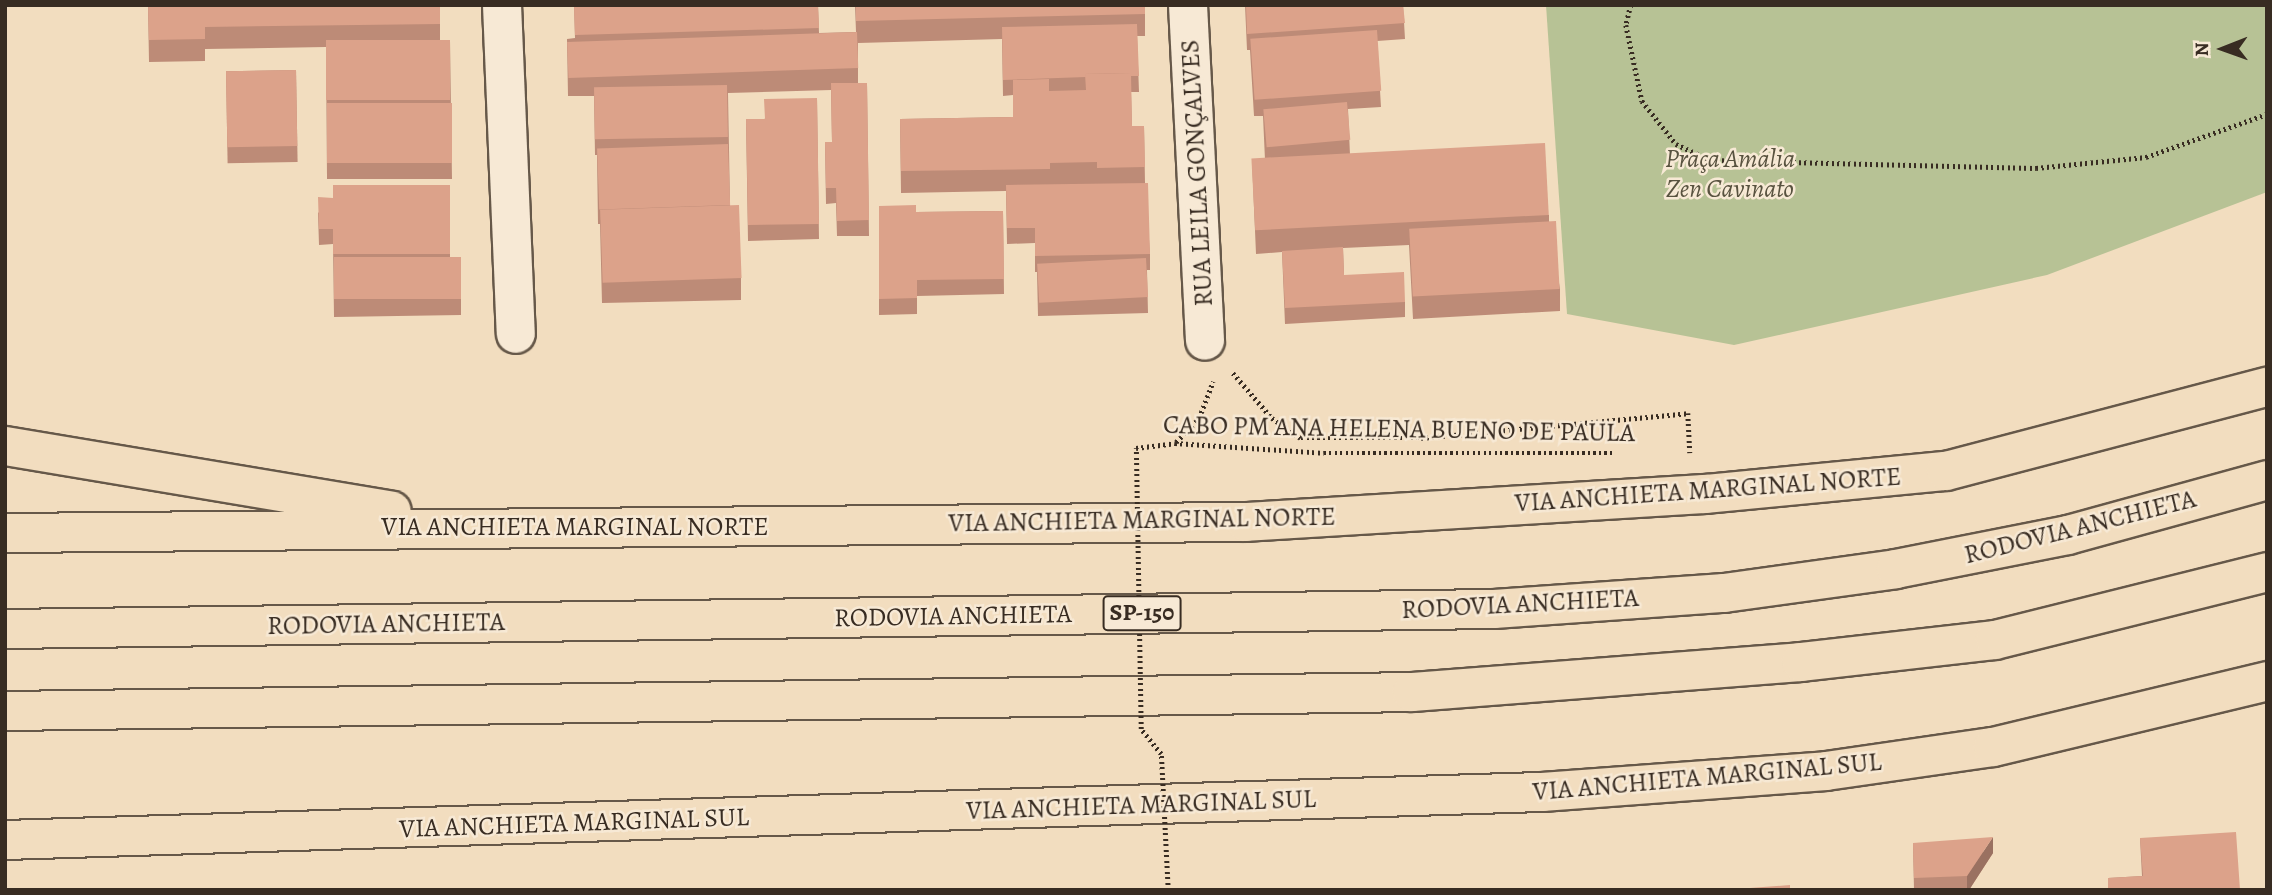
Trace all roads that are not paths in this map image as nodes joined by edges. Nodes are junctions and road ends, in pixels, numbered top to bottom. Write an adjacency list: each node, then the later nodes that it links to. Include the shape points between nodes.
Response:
1 (502, 5): 3 (street)
2 (1188, 5): 4 (street, RUA LEILA GONÇALVES)
3 (516, 334)
4 (1213, 350)
5 (2267, 387): 8 (highway, VIA ANCHIETA MARGINAL NORTE, via 1946,471 1705,494 1246,522)
6 (5, 446): 8 (highway)
7 (2267, 480): 11 (highway, RODOVIA ANCHIETA / SP-150, via 2068,535 1896,569 1724,593 1562,604)
8 (495, 528): 9 (highway, VIA ANCHIETA MARGINAL NORTE)
9 (5, 533)
10 (2267, 572): 13 (highway, via 1995,640 1801,662 1412,692)
11 (5, 629)
12 (2267, 681): 14 (highway, VIA ANCHIETA MARGINAL SUL, via 1993,747 1826,771 1580,789)
13 (5, 711)
14 (16, 842)

